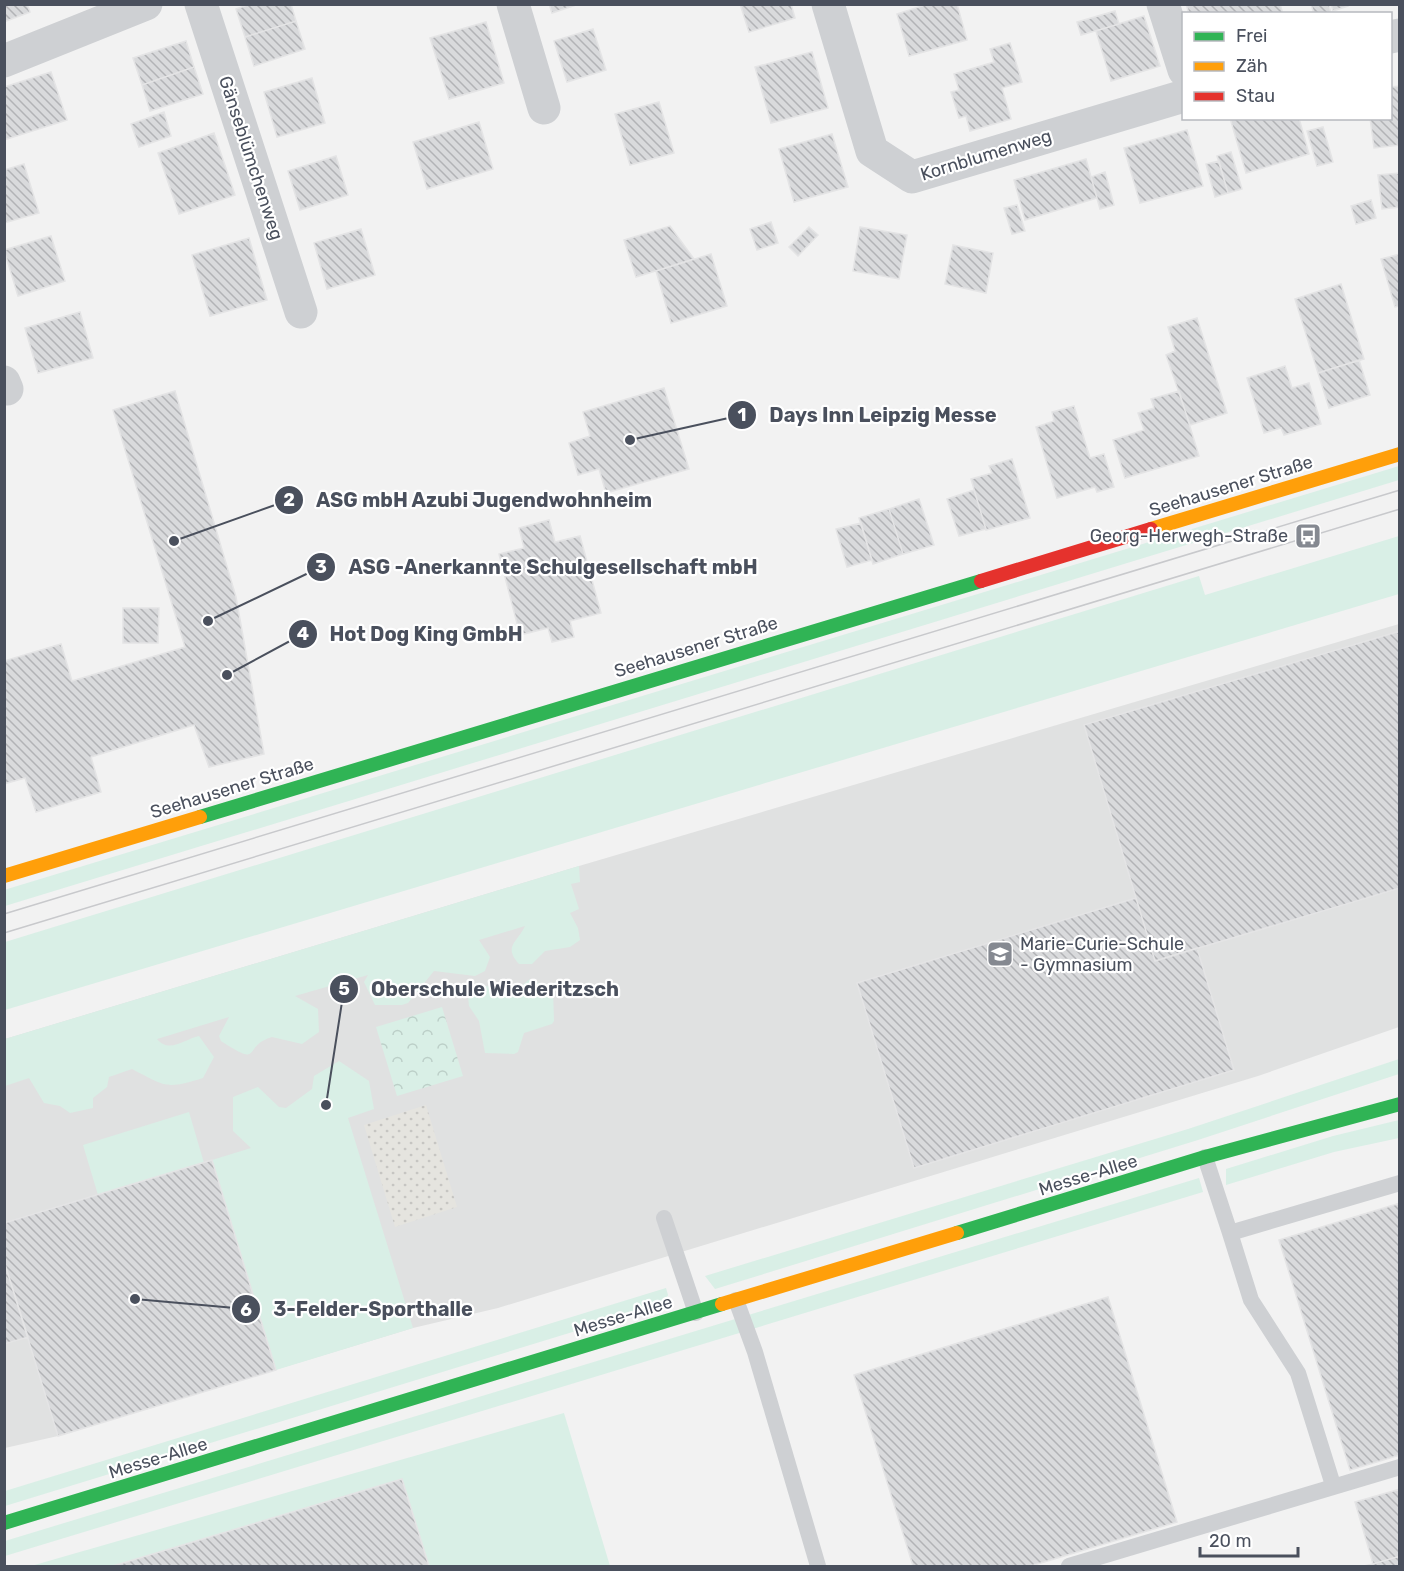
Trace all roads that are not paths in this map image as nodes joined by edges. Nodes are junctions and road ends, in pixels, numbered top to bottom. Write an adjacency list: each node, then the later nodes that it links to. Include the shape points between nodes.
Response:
1 (146, 4): 6 (street)
2 (201, 4): 10 (street, Gänseblümchenweg)
3 (513, 4): 9 (street)
4 (828, 4): 8 (street, Kornblumenweg, via 872,151 912,177)
5 (1163, 4): 7 (street)
6 (4, 61)
7 (1182, 64)
8 (1182, 97)
9 (544, 108)
10 (301, 312)
11 (1400, 454): 12 (main road, Seehausener Straße)
12 (4, 876)
13 (1400, 1090): 15 (main road, Messe-Allee)
14 (1400, 1104): 15 (main road, Messe-Allee)
15 (1252, 1143): 16 (main road, Messe-Allee)
16 (1205, 1157): 19 (lane); 20 (main road, Messe-Allee)
17 (1400, 1183): 19 (lane)
18 (664, 1218): 21 (lane)
19 (1230, 1233): 23 (lane, via 1251,1300 1298,1373)
20 (736, 1300): 21 (main road, Messe-Allee); 25 (lane)
21 (696, 1313): 24 (main road, Messe-Allee)
22 (1400, 1467): 23 (lane)
23 (1334, 1485): 26 (lane)
24 (4, 1523)
25 (818, 1566)
26 (1069, 1566)

